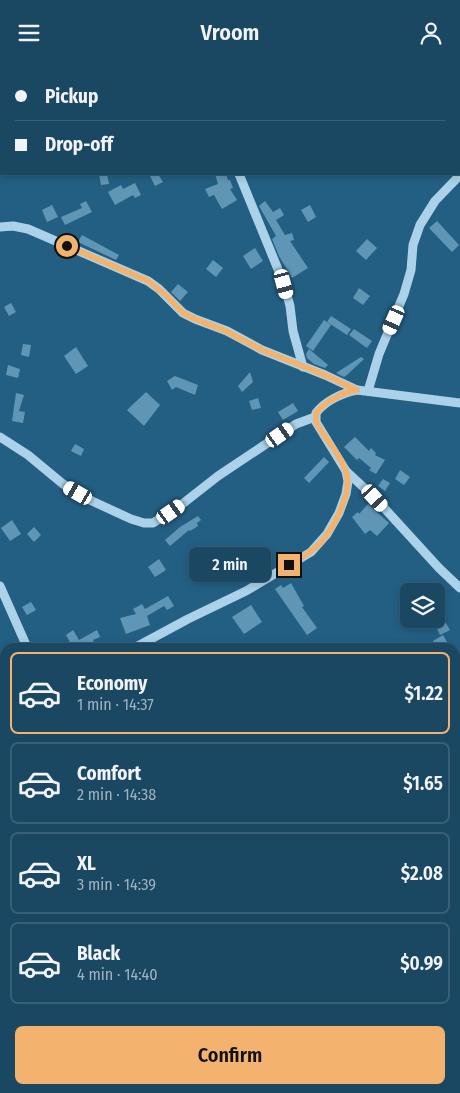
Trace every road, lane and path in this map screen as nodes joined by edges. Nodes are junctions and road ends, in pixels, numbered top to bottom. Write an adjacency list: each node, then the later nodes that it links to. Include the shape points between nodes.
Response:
1 (239, 175): 4 (street, via 284,284 292,331)
2 (456, 176): 6 (street, via 420,225 413,245 412,270)
3 (0, 227): 4 (street, via 28,229 136,275 159,289 183,313)
4 (303, 367): 5 (street)
5 (357, 390): 6 (street); 8 (street, via 323,405)
6 (368, 391): 7 (street)
7 (460, 403)
8 (315, 417): 9 (street, via 296,424 153,523 131,519 92,501 63,484); 10 (street)
9 (0, 437)
10 (346, 471): 12 (street); 14 (street, via 346,494 339,513 311,552 246,591)
11 (0, 586): 13 (street)
12 (460, 588)
13 (25, 643)
14 (143, 643)

